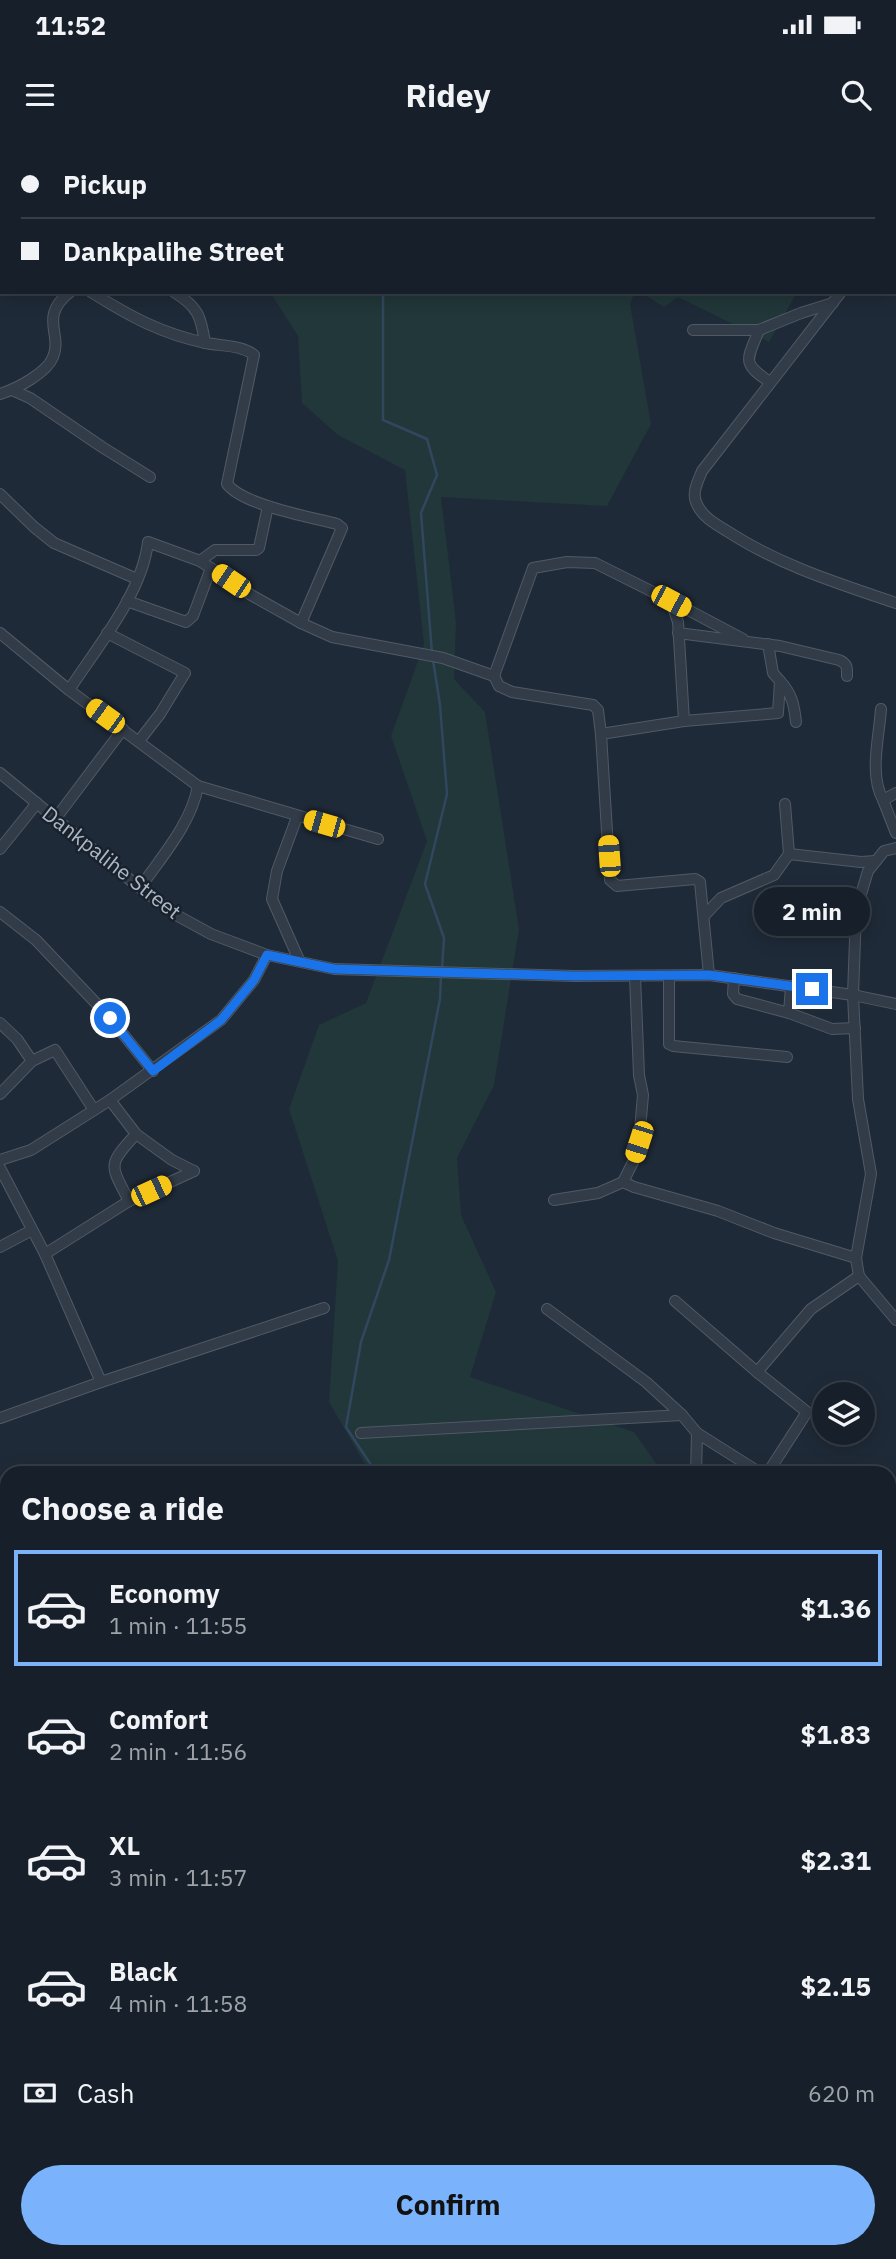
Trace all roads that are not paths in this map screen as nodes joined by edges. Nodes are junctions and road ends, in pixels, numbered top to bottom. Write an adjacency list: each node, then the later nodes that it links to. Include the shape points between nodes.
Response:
1 (68, 294): 10 (street, via 51,324 54,357 44,370)
2 (94, 294): 8 (street, via 153,328)
3 (177, 294): 8 (street, via 190,302 201,319)
4 (840, 294): 5 (street)
5 (833, 303): 7 (street); 9 (street)
6 (693, 330): 7 (street)
7 (759, 331): 9 (street, via 749,364)
8 (205, 343): 14 (street, via 254,355 227,484 239,495)
9 (770, 382): 20 (street, via 702,471 695,489 701,512 775,559)
10 (12, 390): 11 (street); 12 (street)
11 (0, 394)
12 (150, 477)
13 (0, 494): 17 (street, via 54,543)
14 (268, 506): 15 (street, via 259,548 215,550); 21 (street, via 342,528)
15 (200, 561): 16 (street); 17 (street, via 148,542)
16 (211, 568): 18 (street, via 193,616 186,622); 21 (street)
17 (137, 579): 18 (street)
18 (127, 601): 23 (street)
19 (671, 601): 24 (street); 25 (street); 27 (street, via 595,563 533,568)
20 (896, 603)
21 (301, 623): 27 (street, via 332,637 443,658)
22 (0, 633): 30 (street)
23 (107, 633): 30 (street); 36 (street, via 185,673)
24 (678, 633): 25 (street); 32 (street)
25 (750, 642): 26 (street)
26 (768, 645): 28 (street, via 839,660 847,666); 29 (street, via 773,673)
27 (494, 676): 35 (street, via 499,687 512,692 593,705)
28 (847, 676)
29 (780, 681): 32 (street, via 778,713); 33 (street, via 790,691)
30 (69, 690): 34 (street)
31 (881, 709): 40 (street, via 876,788)
32 (684, 721): 35 (street)
33 (796, 722)
34 (122, 729): 36 (street); 44 (street)
35 (601, 734): 53 (street, via 611,880 617,886 695,879 700,882)
36 (139, 741): 38 (street)
37 (0, 773): 41 (street, Dankpalihe Street)
38 (198, 786): 43 (street); 51 (street, via 195,805)
39 (896, 793): 40 (street)
40 (883, 800): 45 (street)
41 (37, 803): 44 (street, Dankpalihe Street); 48 (street)
42 (785, 804): 49 (street)
43 (298, 817): 46 (street); 55 (street, via 277,871 272,900)
44 (56, 818): 51 (street, Dankpalihe Street)
45 (896, 833)
46 (378, 839)
47 (896, 848): 50 (street, via 884,851)
48 (0, 849)
49 (789, 854): 50 (street); 53 (street, via 774,875 721,898)
50 (876, 861): 61 (street, via 868,871 856,911)
51 (141, 888): 54 (street, Dankpalihe Street, via 211,934)
52 (0, 912): 68 (street, via 36,940)
53 (704, 916): 56 (street)
54 (267, 955): 55 (street, Dankpalihe Street); 68 (street, via 254,980 221,1020)
55 (299, 960): 57 (street, Dankpalihe Street, via 334,969)
56 (709, 975): 58 (street, Dankpalihe Street); 59 (street, Dankpalihe Street)
57 (635, 976): 58 (street, Dankpalihe Street); 75 (street, via 643,1094 639,1142)
58 (669, 976): 66 (street, via 670,1044)
59 (734, 978): 60 (street, Dankpalihe Street); 63 (street, via 737,999)
60 (791, 986): 61 (street, Dankpalihe Street); 63 (street)
61 (853, 995): 62 (street, Dankpalihe Street); 65 (street)
62 (896, 1004)
63 (789, 1013): 65 (street, via 831,1029)
64 (0, 1023): 67 (street)
65 (855, 1028): 81 (street, via 858,1098 871,1174)
66 (787, 1057)
67 (32, 1061): 69 (street); 71 (street, via 55,1050)
68 (153, 1071): 70 (street)
69 (0, 1094)
70 (110, 1100): 71 (street); 72 (street)
71 (94, 1110): 73 (street, via 31,1150)
72 (136, 1134): 77 (street, via 113,1164); 77 (street, via 194,1171)
73 (0, 1160)
74 (0, 1168): 78 (street)
75 (623, 1182): 76 (street, via 598,1193); 81 (street)
76 (554, 1200)
77 (129, 1201): 80 (street)
78 (32, 1230): 79 (street); 80 (street)
79 (0, 1247)
80 (45, 1254): 88 (street)
81 (856, 1258): 82 (street)
82 (859, 1276): 86 (street); 87 (street, via 811,1309)
83 (675, 1301): 87 (street)
84 (324, 1308): 88 (street)
85 (547, 1309): 89 (street, via 646,1382)
86 (896, 1320)
87 (757, 1372): 95 (street, via 807,1412)
88 (101, 1382): 90 (street)
89 (682, 1415): 91 (street); 92 (street)
90 (0, 1418)
91 (361, 1433)
92 (697, 1433): 93 (street); 94 (street)
93 (696, 1466)
94 (751, 1466)
95 (770, 1466)

